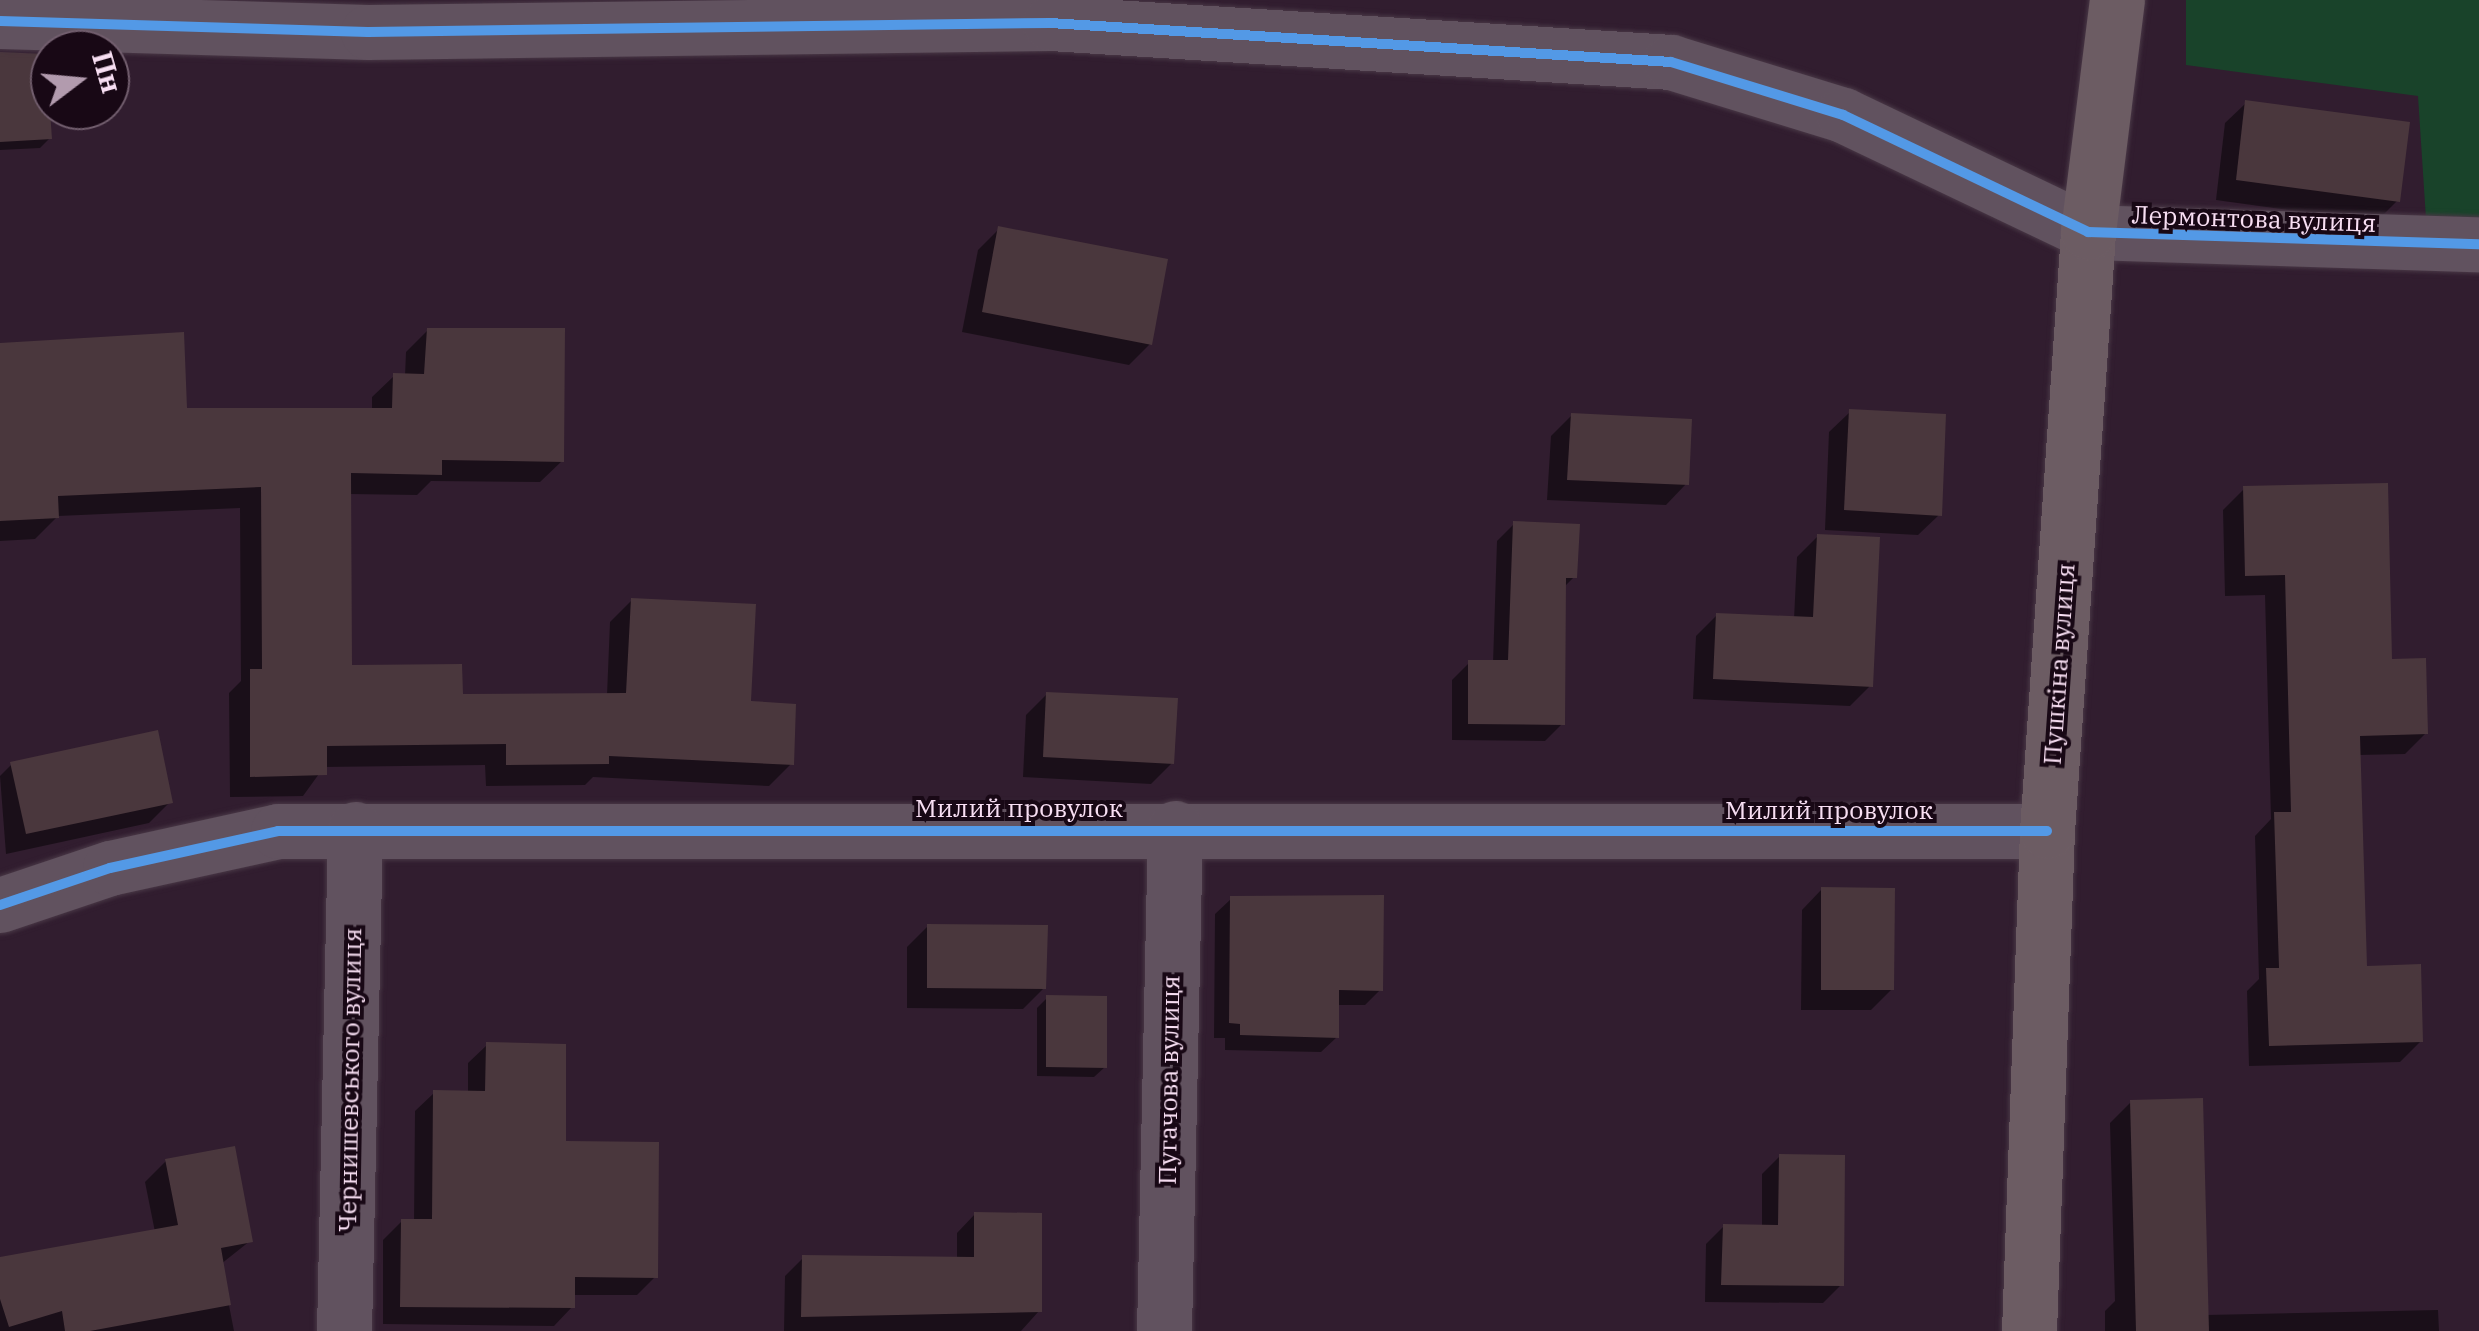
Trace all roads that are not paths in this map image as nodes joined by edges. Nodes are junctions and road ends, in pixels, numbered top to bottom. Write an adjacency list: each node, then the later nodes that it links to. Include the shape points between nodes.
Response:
1 (2117, 0): 3 (main road, Пушкіна вулиця)
2 (0, 20): 3 (street, via 368,32 1050,23 1671,62 1843,115)
3 (2088, 232): 4 (street, Лермонтова вулиця); 7 (main road, Пушкіна вулиця)
4 (2479, 244)
5 (1175, 828): 6 (street, Милий провулок); 7 (street, Милий провулок); 10 (street, Пугачова вулиця)
6 (355, 829): 8 (street, Милий провулок, via 214,841); 9 (street, Чернишевського вулиця)
7 (2048, 832): 11 (main road, Пушкіна вулиця)
8 (0, 905)
9 (344, 1331)
10 (1164, 1331)
11 (2030, 1331)

